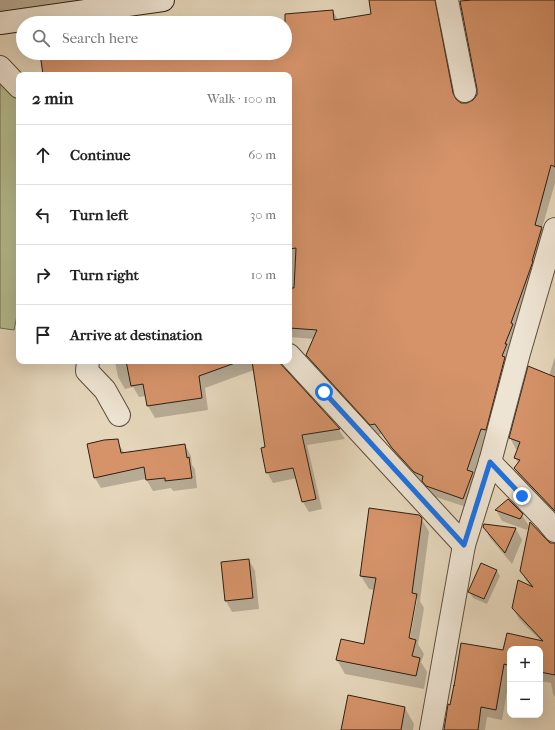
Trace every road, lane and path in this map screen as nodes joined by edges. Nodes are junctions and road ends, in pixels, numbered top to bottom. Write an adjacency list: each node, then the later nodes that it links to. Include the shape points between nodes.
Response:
1 (162, 0): 3 (street)
2 (447, 0): 8 (street)
3 (49, 16)
4 (16, 21): 5 (street)
5 (0, 23)
6 (0, 66): 7 (street)
7 (16, 84)
8 (465, 91)
9 (555, 229): 13 (street)
10 (292, 358): 15 (street)
11 (88, 364): 12 (street, via 88,371 105,390)
12 (119, 414)
13 (490, 462): 14 (street); 15 (street)
14 (552, 520)
15 (464, 545): 16 (street)
16 (431, 730)

